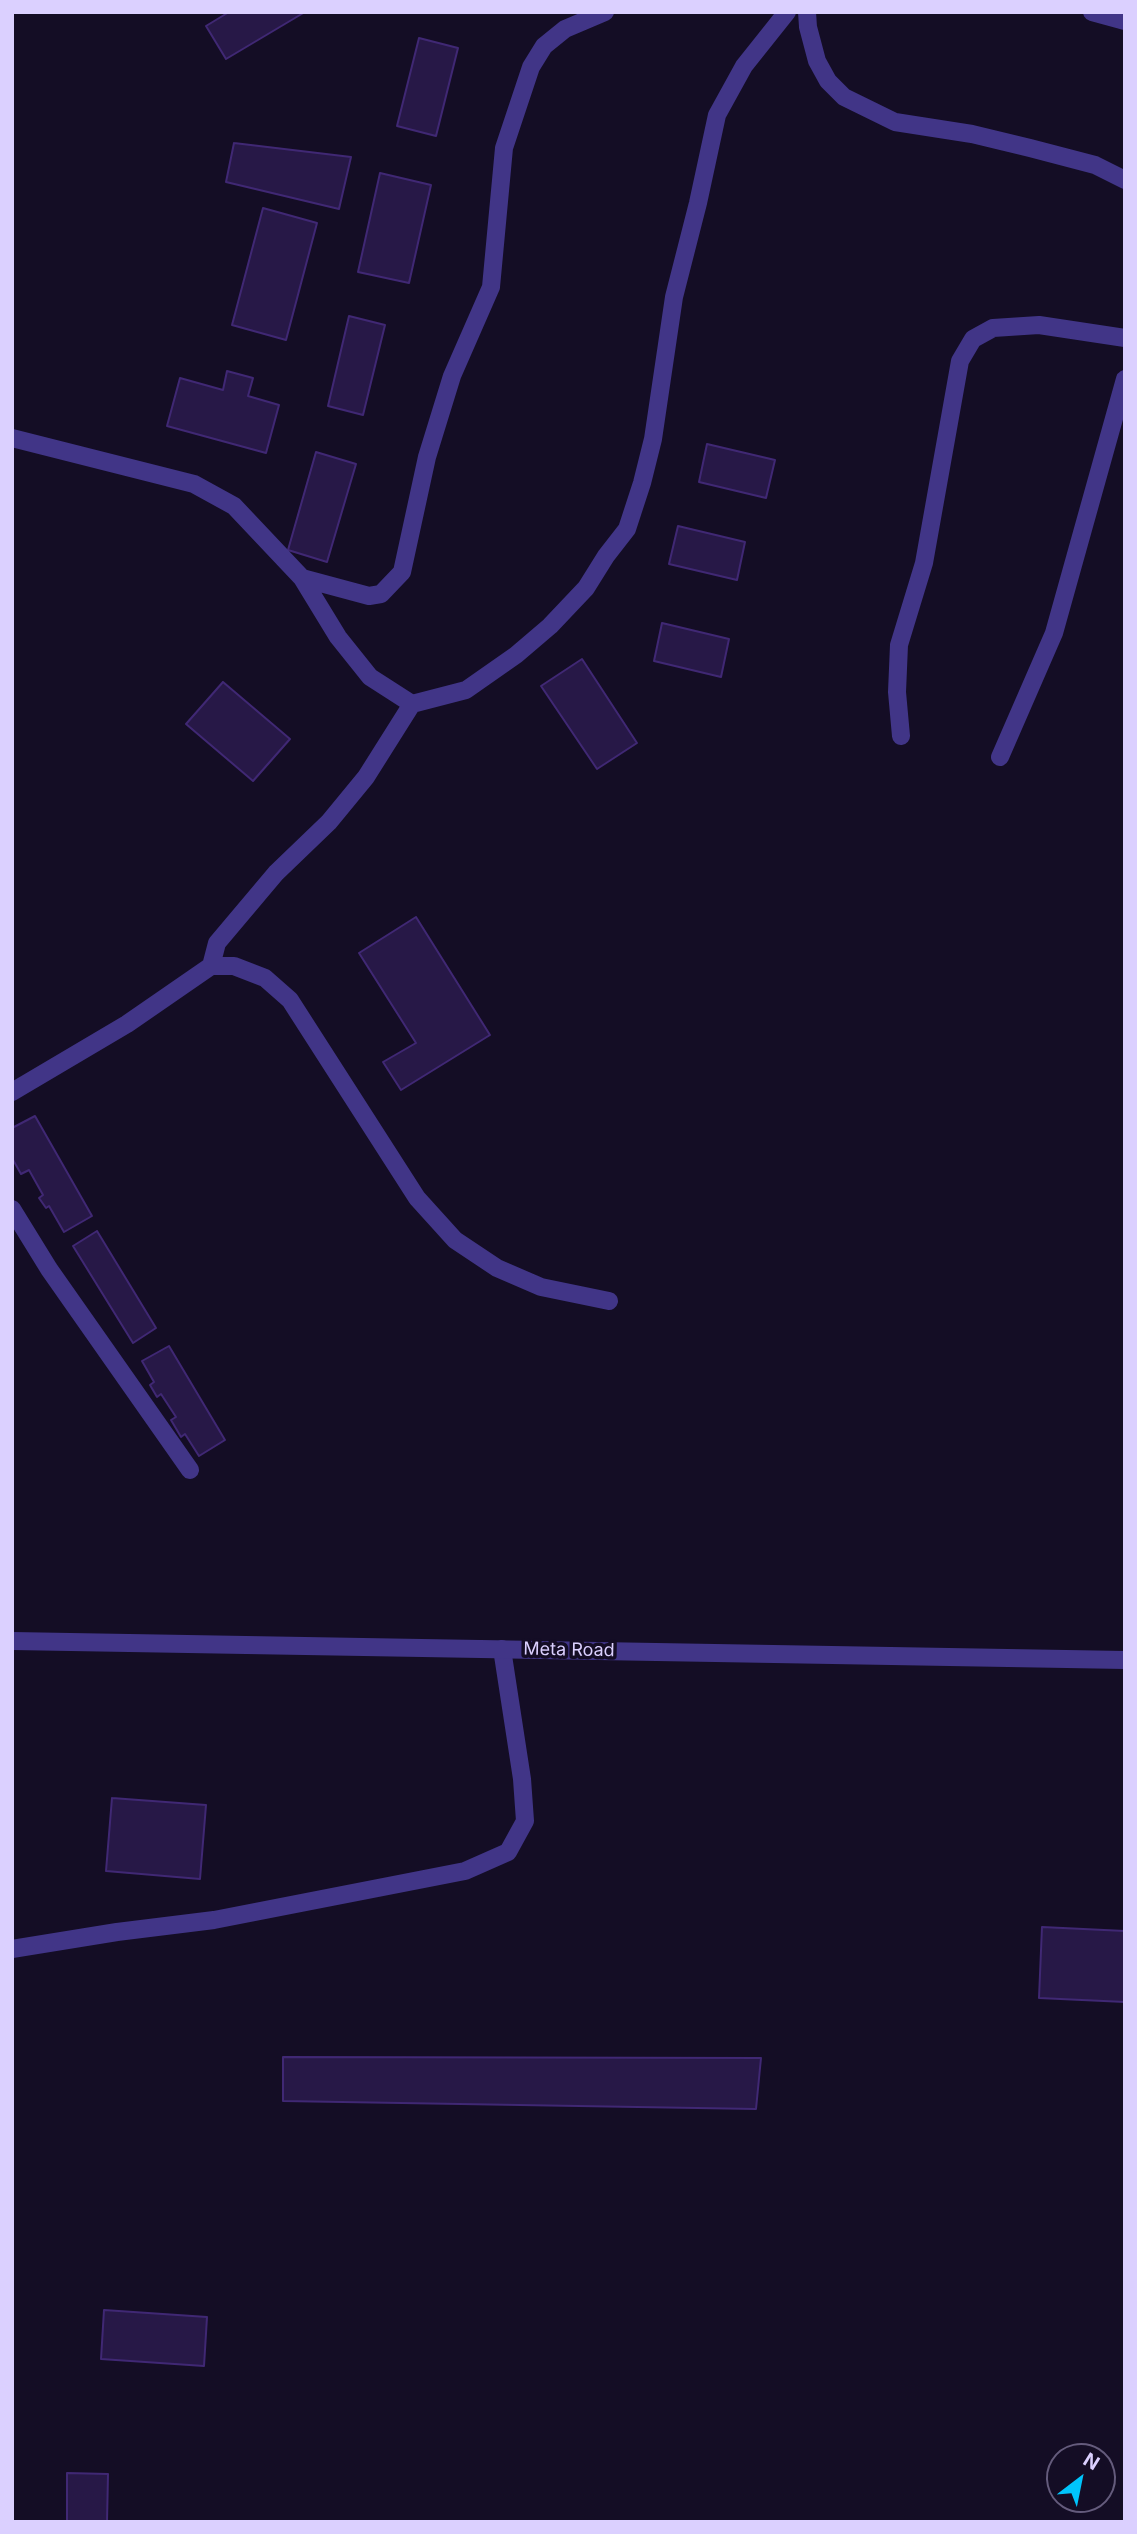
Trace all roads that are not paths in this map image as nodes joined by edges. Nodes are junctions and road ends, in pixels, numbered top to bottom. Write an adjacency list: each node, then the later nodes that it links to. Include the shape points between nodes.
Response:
1 (605, 12): 10 (street, via 565,29 544,46 531,67 504,148 491,287 449,388 427,457 402,572 381,594 369,596)
2 (787, 12): 11 (street, via 744,66 717,115 674,297 653,439 627,529 586,588 516,655 466,690)
3 (807, 12): 6 (street, via 817,61 844,97 895,121 1030,148 1095,165)
4 (1092, 12): 5 (street)
5 (1125, 21)
6 (1125, 180)
7 (1125, 338): 12 (street, via 1040,325 993,328 973,339 960,360 924,563 899,645)
8 (1125, 379): 13 (street, via 1054,633)
9 (12, 438): 10 (street, via 194,484 234,506)
10 (302, 578): 11 (street, via 338,637 370,677)
11 (412, 704): 14 (street, via 366,777 217,943)
12 (901, 736)
13 (1000, 757)
14 (211, 966): 15 (street, via 127,1024); 17 (street, via 234,966 265,978 290,1000 416,1198 455,1240 496,1268 541,1287)
15 (12, 1092)
16 (12, 1209): 18 (street)
17 (609, 1301)
18 (190, 1470)
19 (12, 1641): 20 (street, Meta Road)
20 (502, 1649): 21 (street, Meta Road); 22 (street, via 524,1821 508,1852 465,1871 214,1920)
21 (1125, 1660)
22 (12, 1949)

